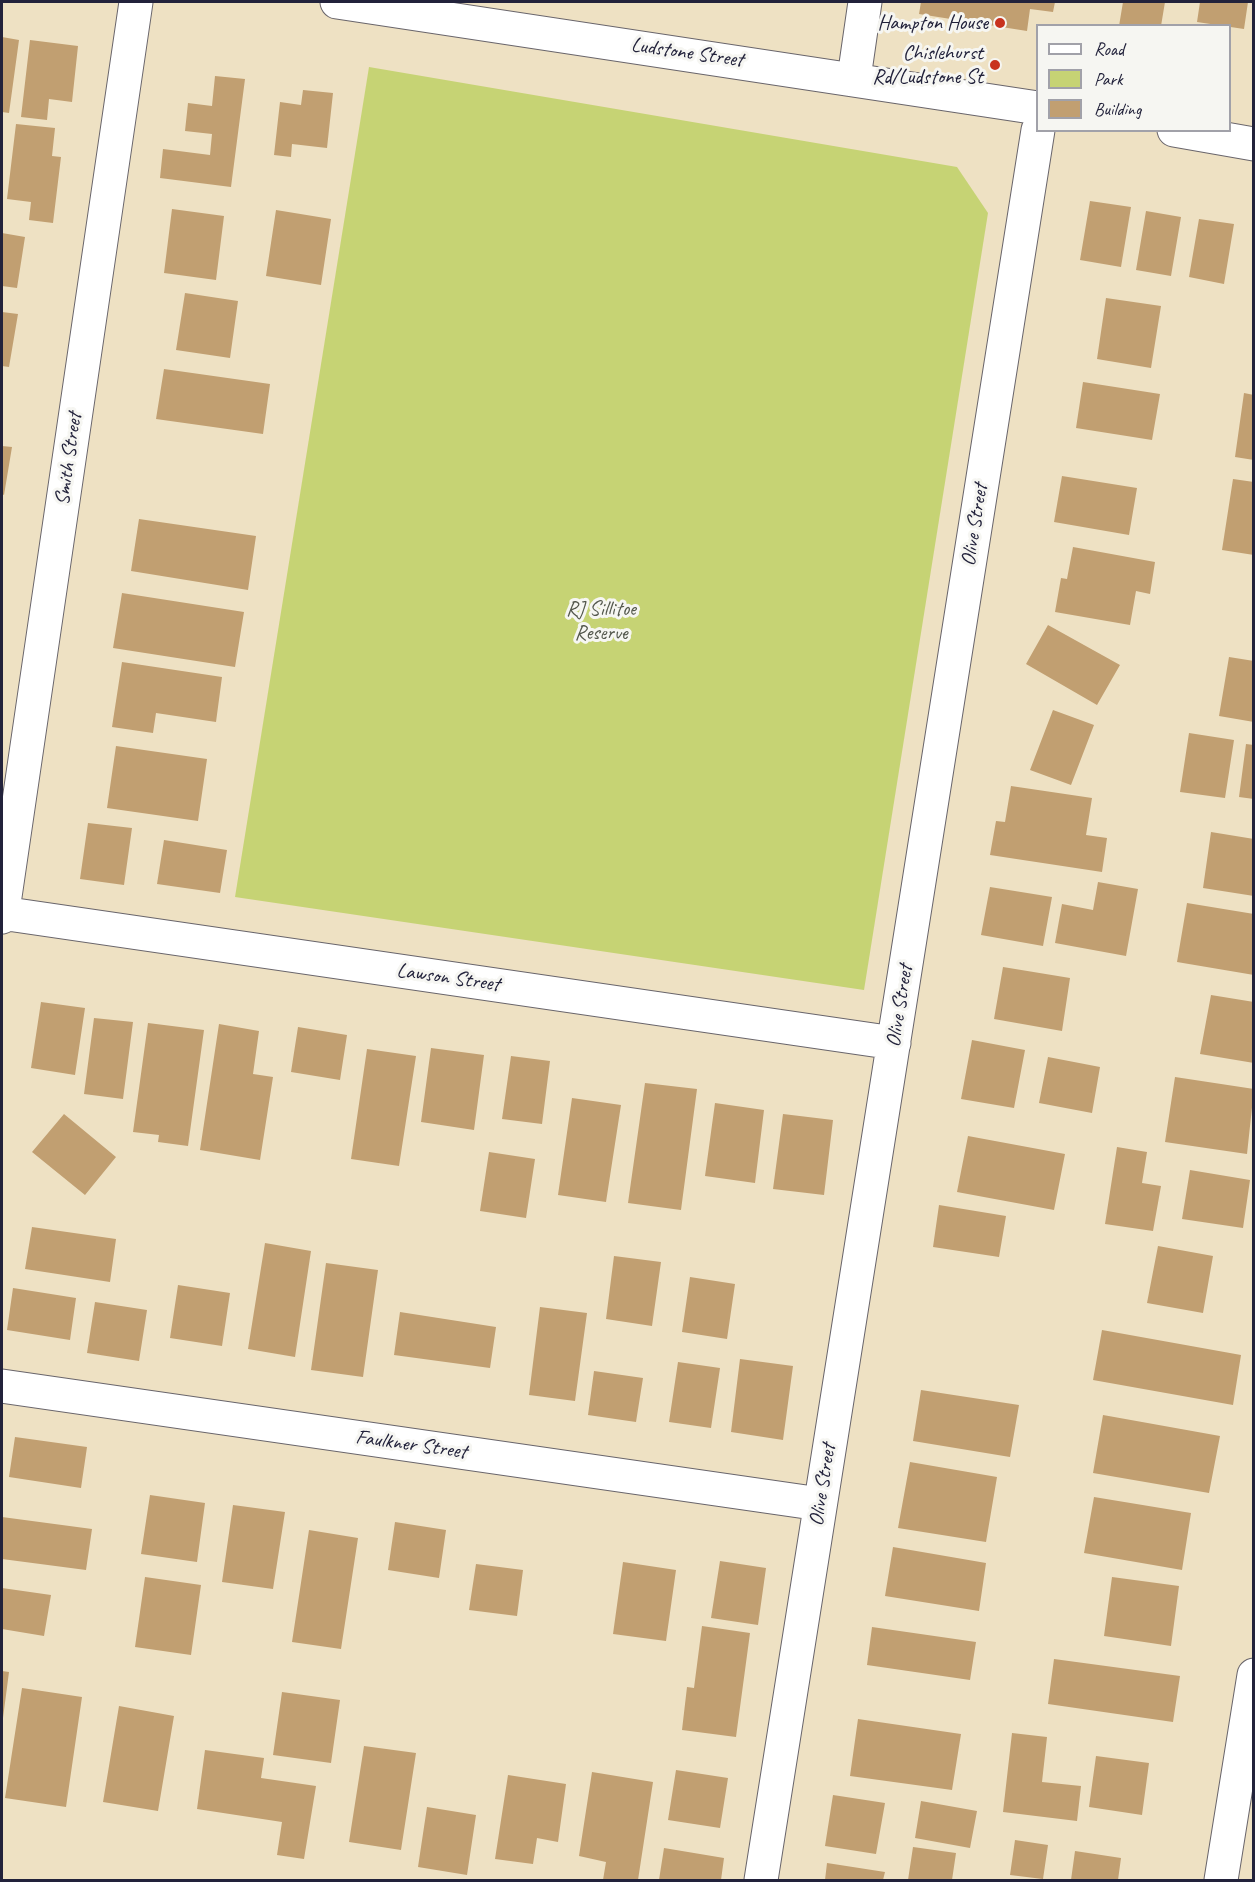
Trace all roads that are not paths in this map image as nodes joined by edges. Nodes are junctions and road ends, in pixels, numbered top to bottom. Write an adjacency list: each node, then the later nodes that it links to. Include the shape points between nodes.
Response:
1 (136, 2): 9 (street, Smith Street)
2 (336, 2): 4 (street, Ludstone Street)
3 (865, 2): 4 (street)
4 (854, 78): 5 (street, Ludstone Street)
5 (1036, 108)
6 (1038, 132): 10 (street, Olive Street)
7 (1185, 132): 8 (street)
8 (1254, 144)
9 (2, 915): 10 (street, Lawson Street)
10 (894, 1044): 12 (street, Olive Street)
11 (2, 1386): 12 (street, Faulkner Street)
12 (820, 1504): 14 (street, Olive Street)
13 (1254, 1675): 15 (street)
14 (761, 1881)
15 (1221, 1881)

